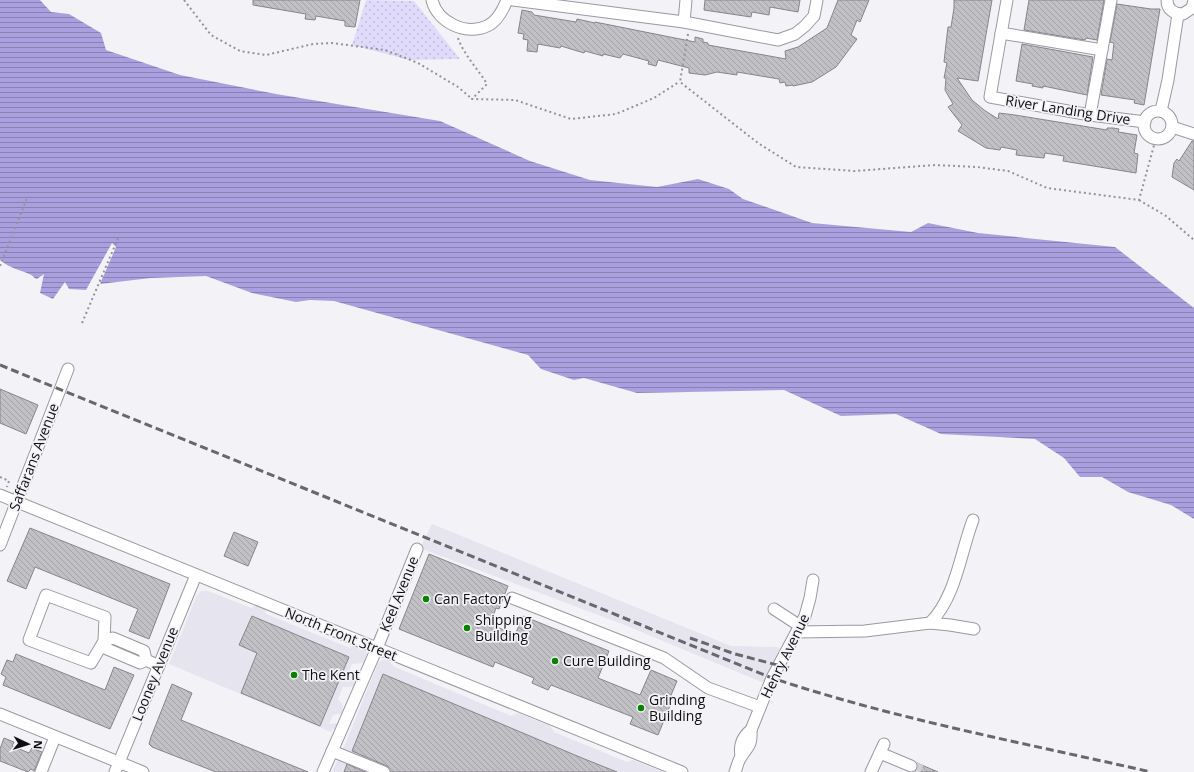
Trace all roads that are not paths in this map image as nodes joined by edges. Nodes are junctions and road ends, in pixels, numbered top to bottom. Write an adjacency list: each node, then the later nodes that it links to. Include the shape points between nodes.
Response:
1 (432, 0): 2 (street, via 439,13 450,24 465,30 487,26 501,13)
2 (507, 0)
3 (513, 0): 11 (street)
4 (686, 0): 11 (street)
5 (817, 0): 11 (street, via 814,16 805,26 796,34 778,40)
6 (1007, 0): 12 (street)
7 (1111, 0): 13 (street)
8 (1167, 0): 10 (street, via 1169,8)
9 (1194, 2): 10 (street, via 1188,12)
10 (1178, 14): 14 (street)
11 (687, 22)
12 (1001, 33): 13 (street); 15 (street, River Landing Drive, via 990,97)
13 (1102, 50): 15 (street)
14 (1161, 111): 16 (street, River Landing Drive, via 1150,113); 17 (street, via 1170,117)
15 (1090, 115): 16 (street, River Landing Drive)
16 (1145, 122): 17 (street, River Landing Drive, via 1147,133 1156,138 1166,136)
17 (1172, 127): 18 (street)
18 (1194, 134)
19 (68, 369): 21 (street, Saffarans Avenue)
20 (0, 495): 21 (street, North Front Street)
21 (18, 502): 23 (street, Saffarans Avenue); 25 (street, North Front Street)
22 (972, 520): 29 (street, via 948,596 937,617)
23 (0, 545)
24 (417, 549): 33 (street, Keel Avenue)
25 (196, 575): 33 (street, North Front Street); 34 (street, Looney Avenue)
26 (813, 580): 30 (street, Henry Avenue, via 810,598)
27 (512, 598): 35 (street, via 664,658 708,688)
28 (774, 609): 30 (street)
29 (930, 624): 30 (street, via 865,631); 31 (street)
30 (799, 629): 35 (street, Henry Avenue, via 772,678)
31 (974, 629)
32 (104, 641): 32 (street, via 105,617 46,595 29,640 91,663); 34 (street, via 113,638 144,651 146,660)
33 (377, 648): 38 (street, Keel Avenue); 45 (street, North Front Street)
34 (159, 666): 40 (street, Looney Avenue)
35 (760, 707): 46 (street, Henry Avenue, via 751,730 752,738)
36 (0, 714): 37 (street)
37 (55, 737): 40 (street); 41 (street)
38 (332, 751): 43 (street, Keel Avenue); 44 (street)
39 (911, 766): 47 (street, via 882,749)
40 (117, 768): 42 (street)
41 (41, 772)
42 (143, 772)
43 (323, 772)
44 (384, 772)
45 (682, 772)
46 (735, 772)
47 (871, 772)

